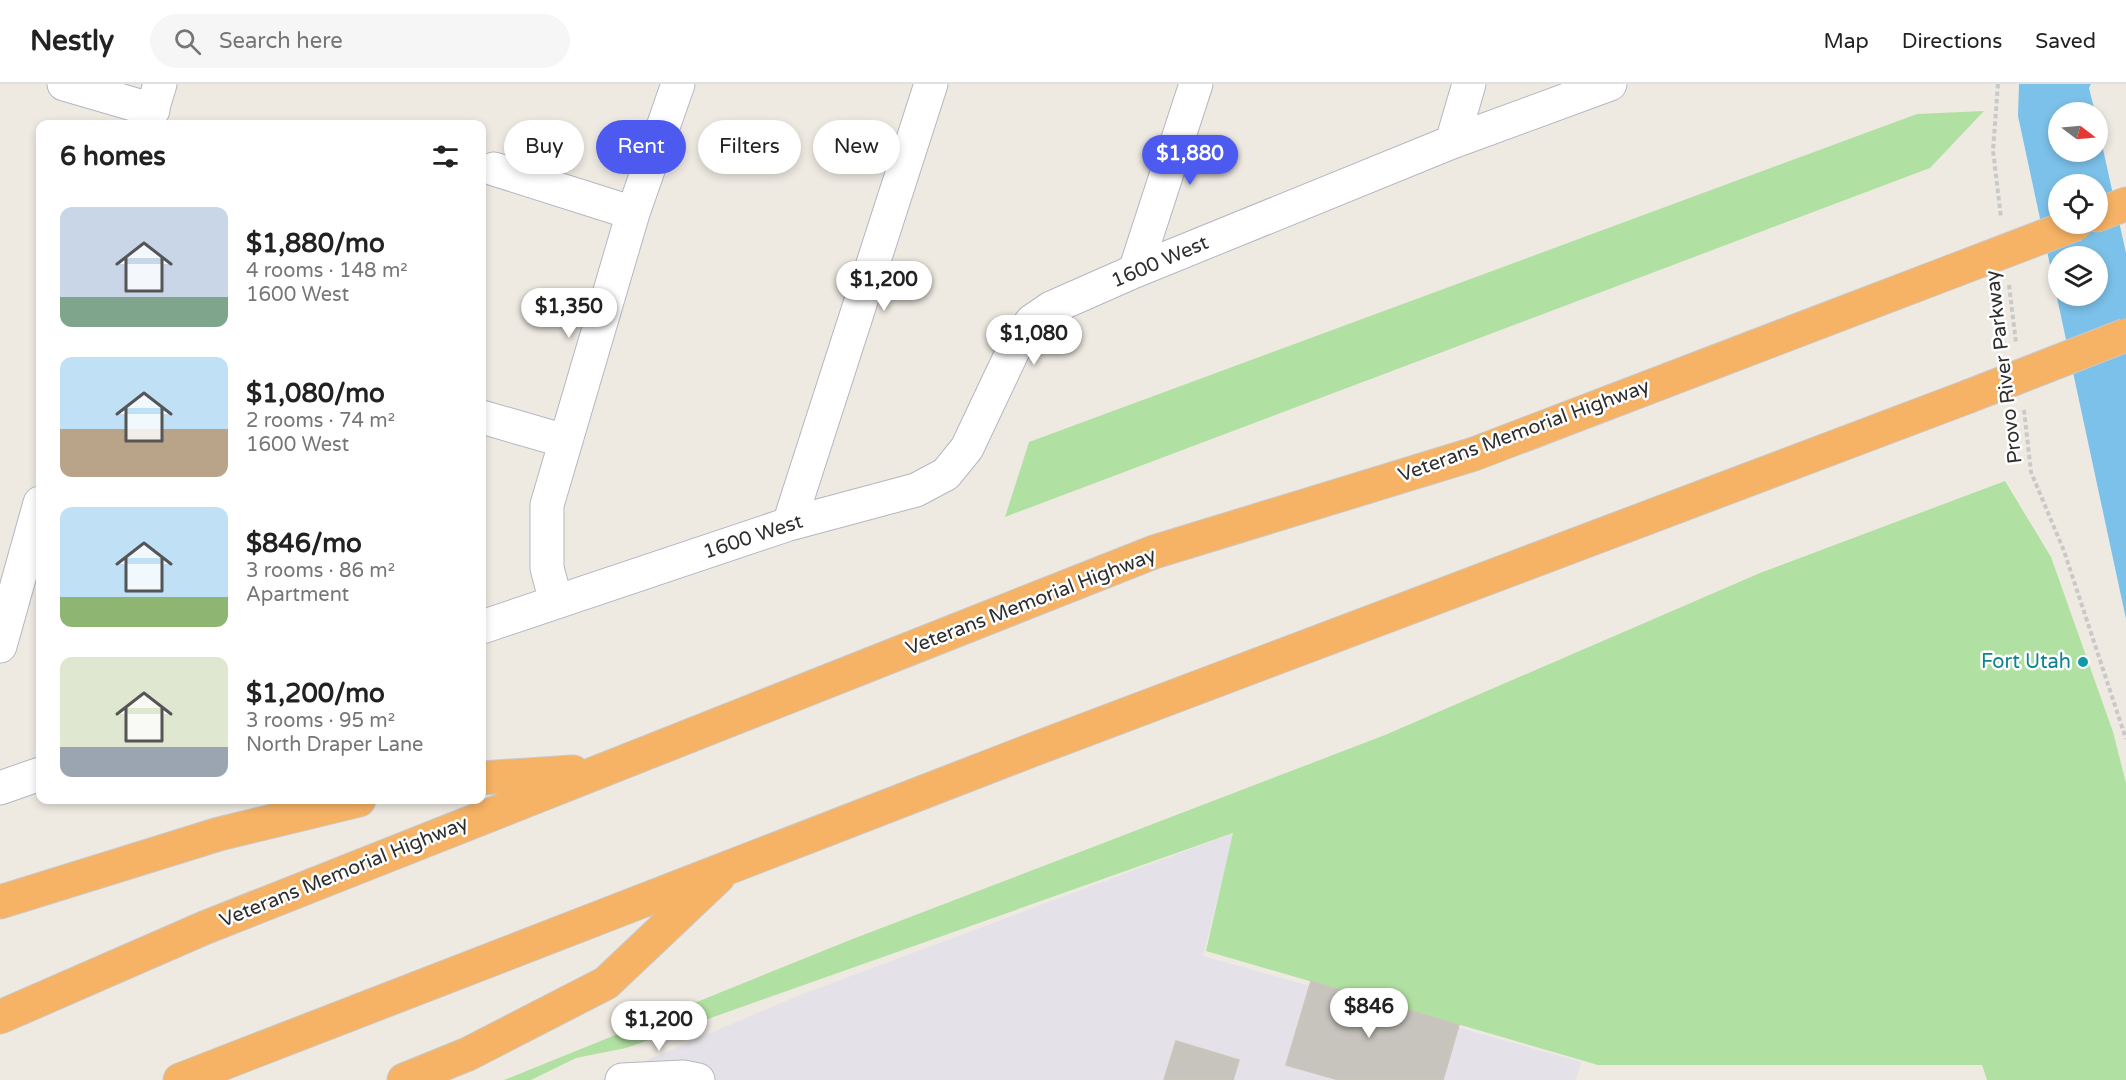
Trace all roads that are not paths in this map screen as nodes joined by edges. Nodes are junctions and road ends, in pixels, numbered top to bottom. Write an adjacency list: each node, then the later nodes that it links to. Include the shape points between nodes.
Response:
1 (64, 84): 7 (street)
2 (678, 84): 12 (street)
3 (931, 84): 19 (street)
4 (1196, 84): 14 (street)
5 (1469, 84): 8 (street)
6 (1610, 84): 8 (street, 1600 West)
7 (154, 106)
8 (1452, 142): 14 (street, 1600 West)
9 (494, 169): 12 (street)
10 (2126, 204): 11 (highway)
11 (2108, 211)
12 (633, 213): 17 (street)
13 (2050, 234): 23 (highway, Veterans Memorial Highway, bridge, via 1474,454 1154,552)
14 (1135, 272): 19 (street, 1600 West, via 1051,308 1032,321 1019,338 967,448 946,474 916,490)
15 (2126, 335): 28 (highway, bridge)
16 (486, 418): 17 (street)
17 (565, 441): 20 (street, via 547,505 547,568)
18 (36, 517): 22 (street)
19 (789, 524): 20 (street, 1600 West)
20 (556, 602): 21 (street, 1600 West)
21 (486, 626)
22 (0, 646)
23 (602, 771): 25 (highway); 30 (highway, Veterans Memorial Highway, via 204,928)
24 (36, 775): 26 (street)
25 (486, 778)
26 (0, 788)
27 (343, 804): 29 (highway, via 219,834)
28 (731, 865): 31 (highway); 32 (highway, via 606,983 468,1054)
29 (0, 902)
30 (0, 1017)
31 (180, 1080)
32 (404, 1080)
33 (622, 1080): 34 (street)
34 (698, 1080)

